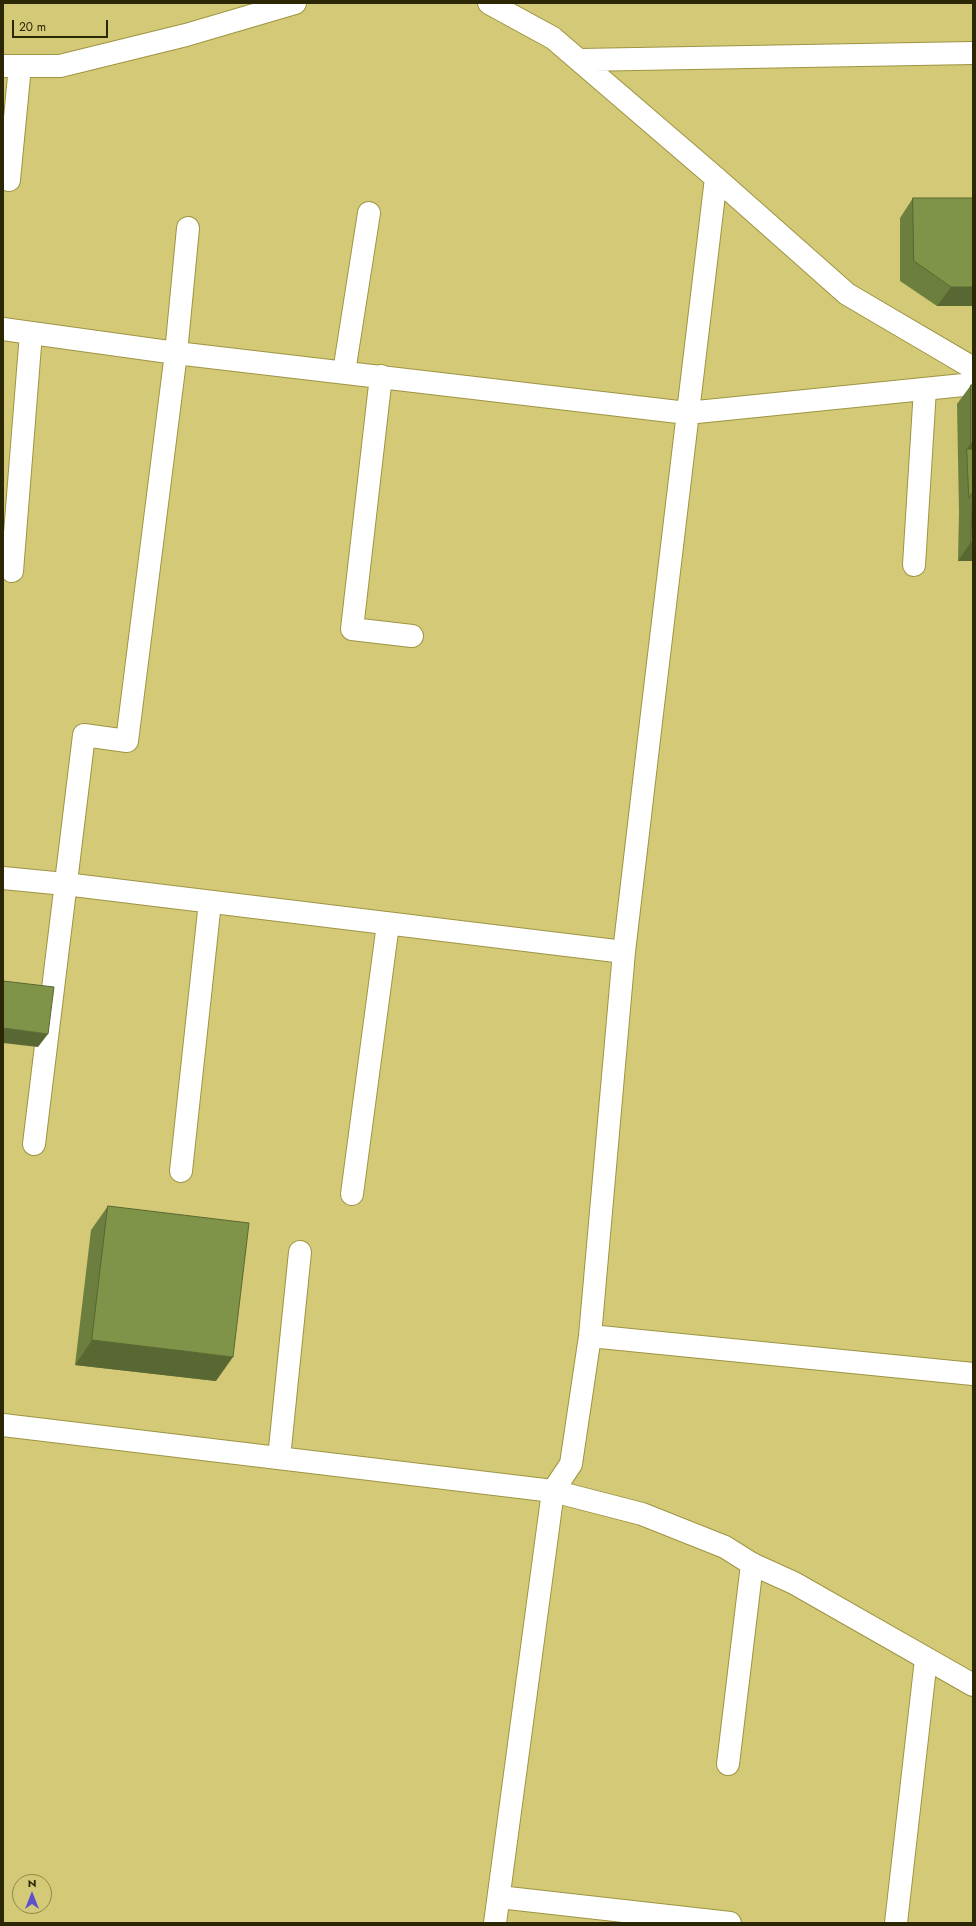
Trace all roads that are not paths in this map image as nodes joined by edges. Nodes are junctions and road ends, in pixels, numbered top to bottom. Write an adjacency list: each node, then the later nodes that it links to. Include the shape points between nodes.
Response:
1 (295, 3): 5 (street, via 186,35 60,66)
2 (489, 3): 4 (street, via 553,38)
3 (973, 53): 4 (street)
4 (580, 60): 6 (street)
5 (12, 66): 7 (street)
6 (716, 178): 13 (street, via 847,294); 18 (street)
7 (10, 180)
8 (369, 213): 14 (street)
9 (188, 228): 12 (street)
10 (3, 329): 11 (street)
11 (31, 333): 12 (street); 20 (street)
12 (176, 353): 14 (street); 23 (street, via 127,741 84,735)
13 (973, 368)
14 (344, 372): 15 (street)
15 (381, 376): 18 (street); 21 (street, via 352,629)
16 (973, 384): 17 (street)
17 (925, 389): 18 (street); 19 (street)
18 (687, 413): 26 (street)
19 (914, 565)
20 (12, 571)
21 (412, 636)
22 (3, 878): 23 (street)
23 (65, 884): 24 (street); 27 (street)
24 (210, 902): 25 (street); 28 (street)
25 (388, 924): 26 (street); 29 (street)
26 (624, 952): 31 (street)
27 (34, 1144)
28 (181, 1171)
29 (352, 1194)
30 (300, 1252): 34 (street)
31 (590, 1336): 32 (street); 35 (street, via 571,1464)
32 (973, 1374)
33 (3, 1425): 34 (street)
34 (279, 1458): 35 (street)
35 (553, 1491): 36 (street, via 642,1514 725,1547); 40 (street)
36 (752, 1564): 37 (street, via 794,1583); 39 (street)
37 (926, 1659): 38 (street); 43 (street)
38 (973, 1686)
39 (728, 1764)
40 (499, 1897): 41 (street); 42 (street)
41 (495, 1923)
42 (730, 1923)
43 (896, 1923)

